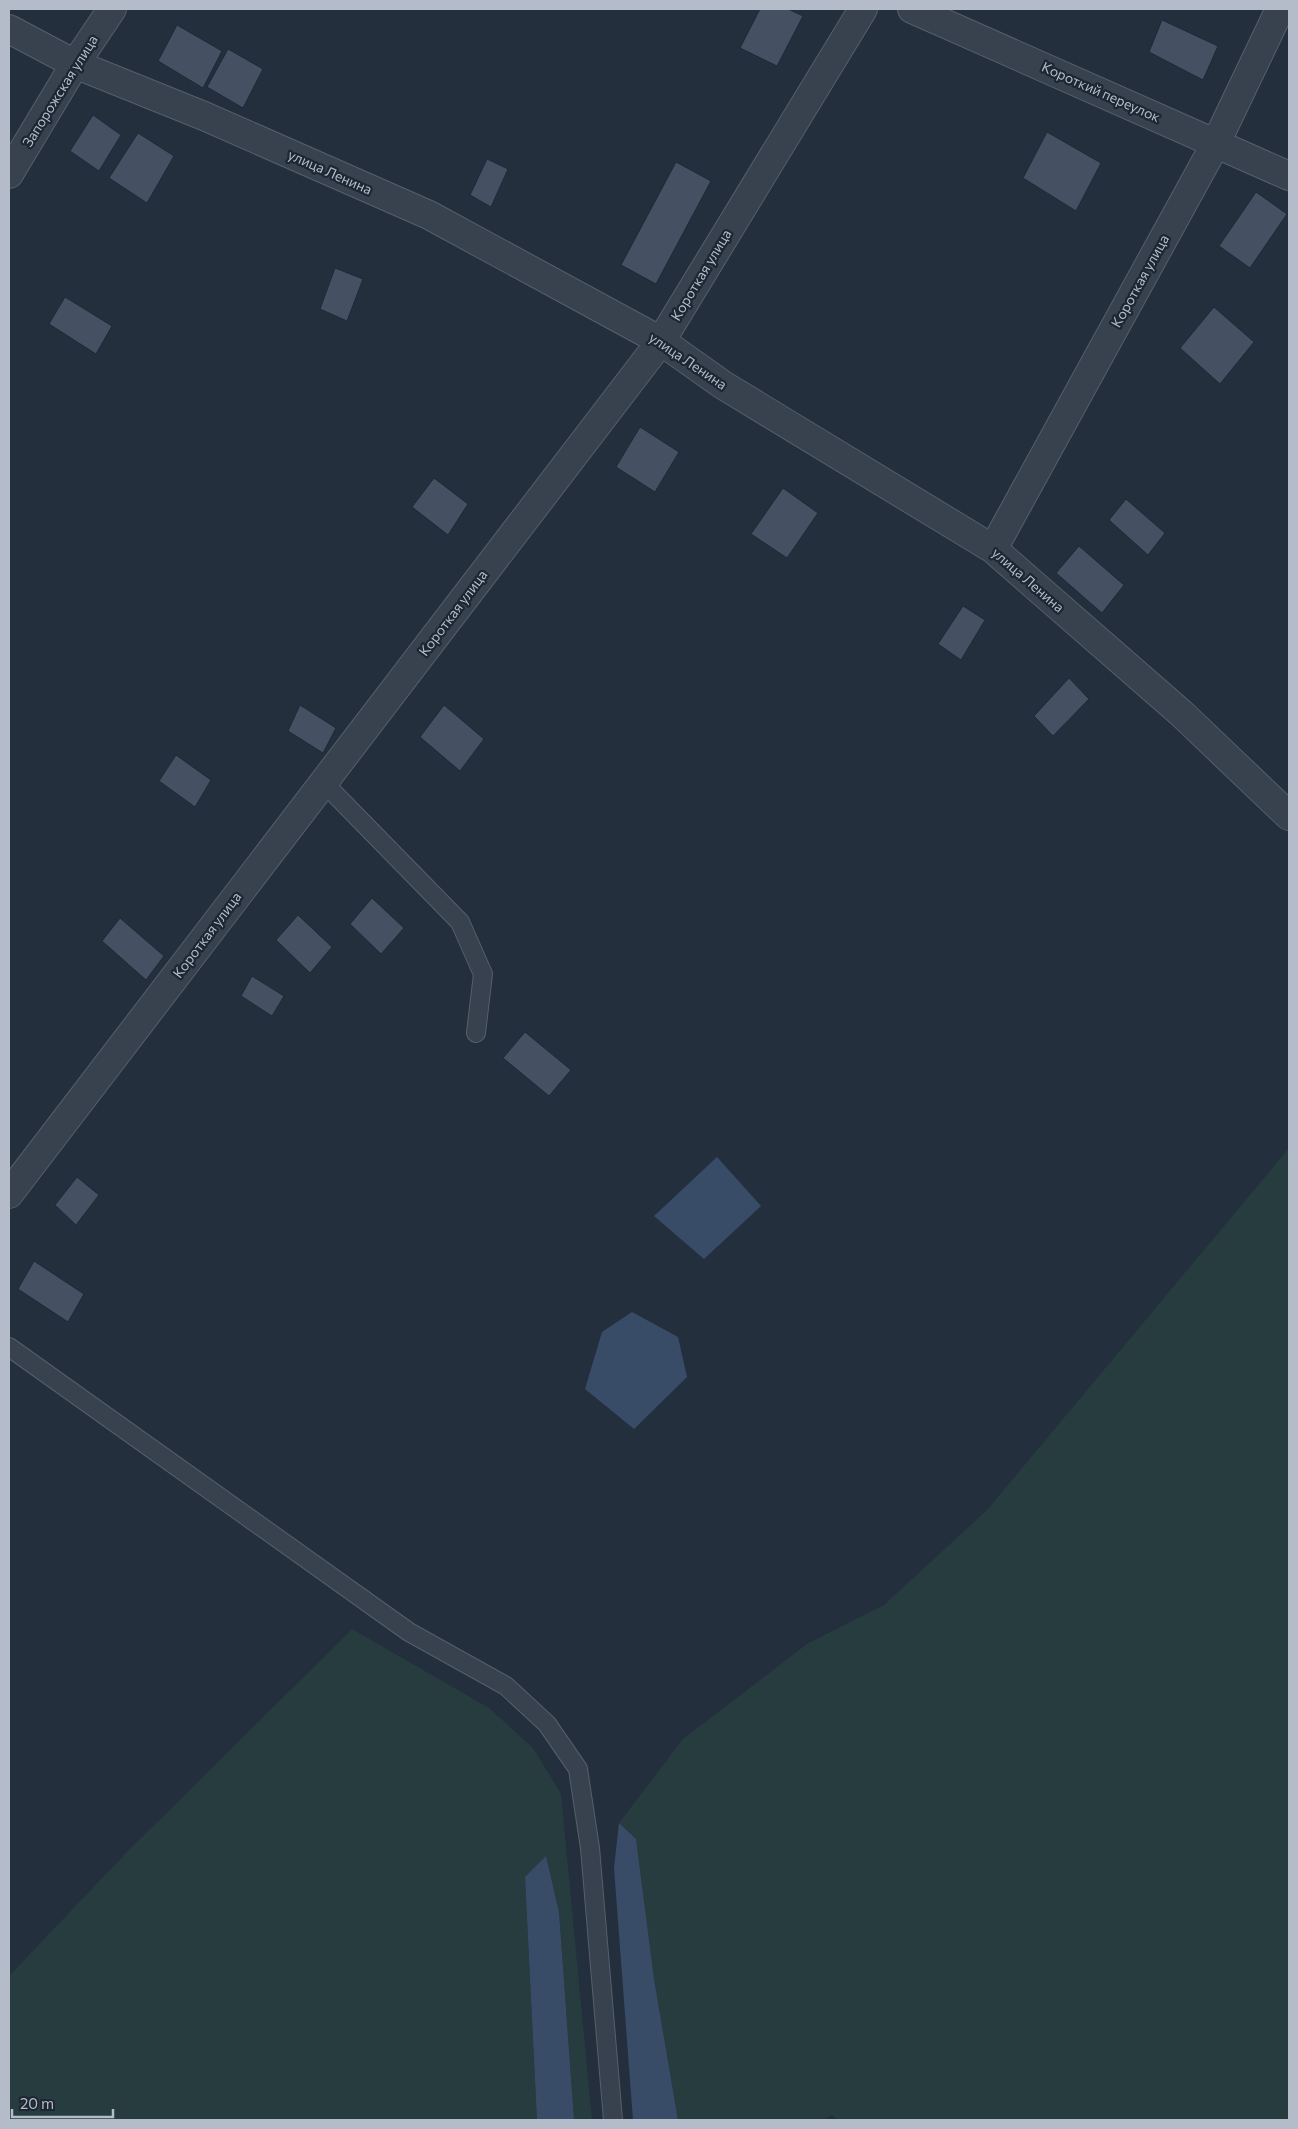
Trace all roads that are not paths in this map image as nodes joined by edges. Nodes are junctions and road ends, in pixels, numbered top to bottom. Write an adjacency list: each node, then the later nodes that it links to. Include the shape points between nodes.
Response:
1 (112, 9): 6 (street, Запорожская улица)
2 (863, 9): 10 (street, Короткая улица)
3 (912, 9): 7 (street, Короткий переулок)
4 (1280, 9): 7 (street, Короткая улица)
5 (9, 29): 6 (street, улица Ленина)
6 (75, 64): 8 (street, Запорожская улица); 10 (street, улица Ленина, via 204,116 429,215)
7 (1216, 143): 9 (street, Короткий переулок); 11 (street, Короткая улица)
8 (9, 174)
9 (1289, 176)
10 (661, 341): 11 (street, улица Ленина, via 723,385); 12 (street, Короткая улица)
11 (993, 549): 13 (street, улица Ленина, via 1181,713)
12 (324, 782): 14 (lane, via 460,922 484,974); 15 (street, Короткая улица)
13 (1289, 816)
14 (476, 1033)
15 (9, 1194)
16 (9, 1347): 17 (lane, via 409,1632 506,1686 547,1724 578,1769 590,1848)
17 (613, 2120)

